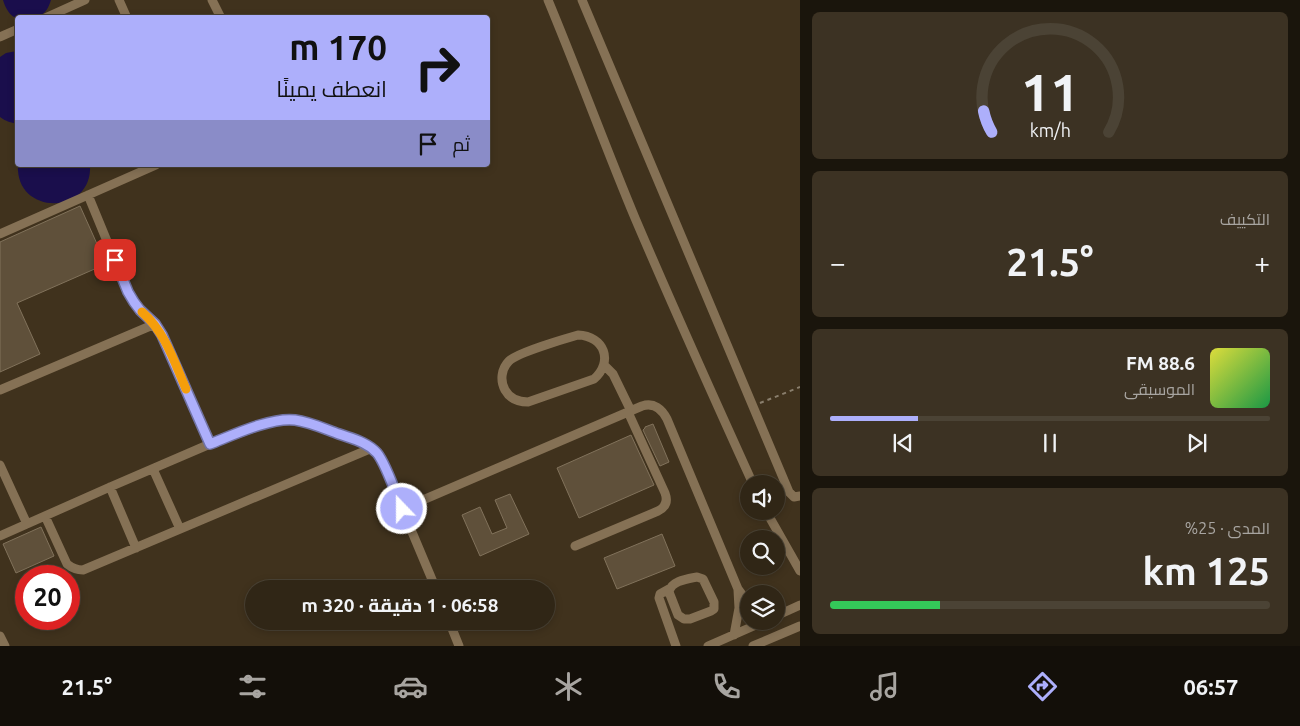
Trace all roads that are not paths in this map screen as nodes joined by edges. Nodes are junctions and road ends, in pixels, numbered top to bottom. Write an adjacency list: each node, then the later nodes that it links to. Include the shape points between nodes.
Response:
1 (85, 0): 6 (street)
2 (119, 0): 7 (street)
3 (212, 0): 8 (street)
4 (548, 0): 22 (street, via 635,216)
5 (582, 0): 24 (street, via 791,495)
6 (51, 15)
7 (126, 15)
8 (220, 15)
9 (15, 30): 10 (street)
10 (0, 37)
11 (151, 167): 12 (street)
12 (88, 195): 13 (street); 14 (street, via 128,292)
13 (0, 234)
14 (155, 324): 16 (street); 18 (street)
15 (604, 365): 15 (street, via 605,357 599,343 586,335 578,335 513,358 505,366 502,383 512,398 528,402 589,382); 17 (street, via 613,374)
16 (0, 390)
17 (630, 411): 25 (street); 31 (street, via 665,492 666,504 658,511); 36 (street, via 648,404 664,413)
18 (210, 444): 19 (street, via 258,426 293,420 309,423); 21 (street)
19 (372, 448): 25 (street, via 383,462); 29 (street)
20 (0, 465): 28 (street)
21 (153, 469): 23 (street); 29 (street)
22 (749, 475)
23 (110, 487): 26 (street); 32 (street)
24 (800, 496)
25 (402, 509): 34 (street)
26 (45, 516): 28 (street); 32 (street, via 67,564 77,570)
27 (771, 520): 33 (street)
28 (27, 524): 30 (street)
29 (180, 529): 32 (street)
30 (0, 536)
31 (575, 546)
32 (136, 548)
33 (800, 571)
34 (432, 580)
35 (669, 589): 35 (street, via 678,615 684,619 714,608 700,577 677,583); 47 (street, via 659,598)
36 (738, 589): 37 (street); 43 (street, via 739,608)
37 (740, 592)
38 (800, 605): 39 (street)
39 (785, 612)
40 (800, 626): 49 (street)
41 (453, 630): 46 (street)
42 (745, 630): 43 (street)
43 (734, 635): 48 (street)
44 (0, 636): 45 (street)
45 (5, 646)
46 (459, 646)
47 (676, 646)
48 (708, 646)
49 (753, 646)

